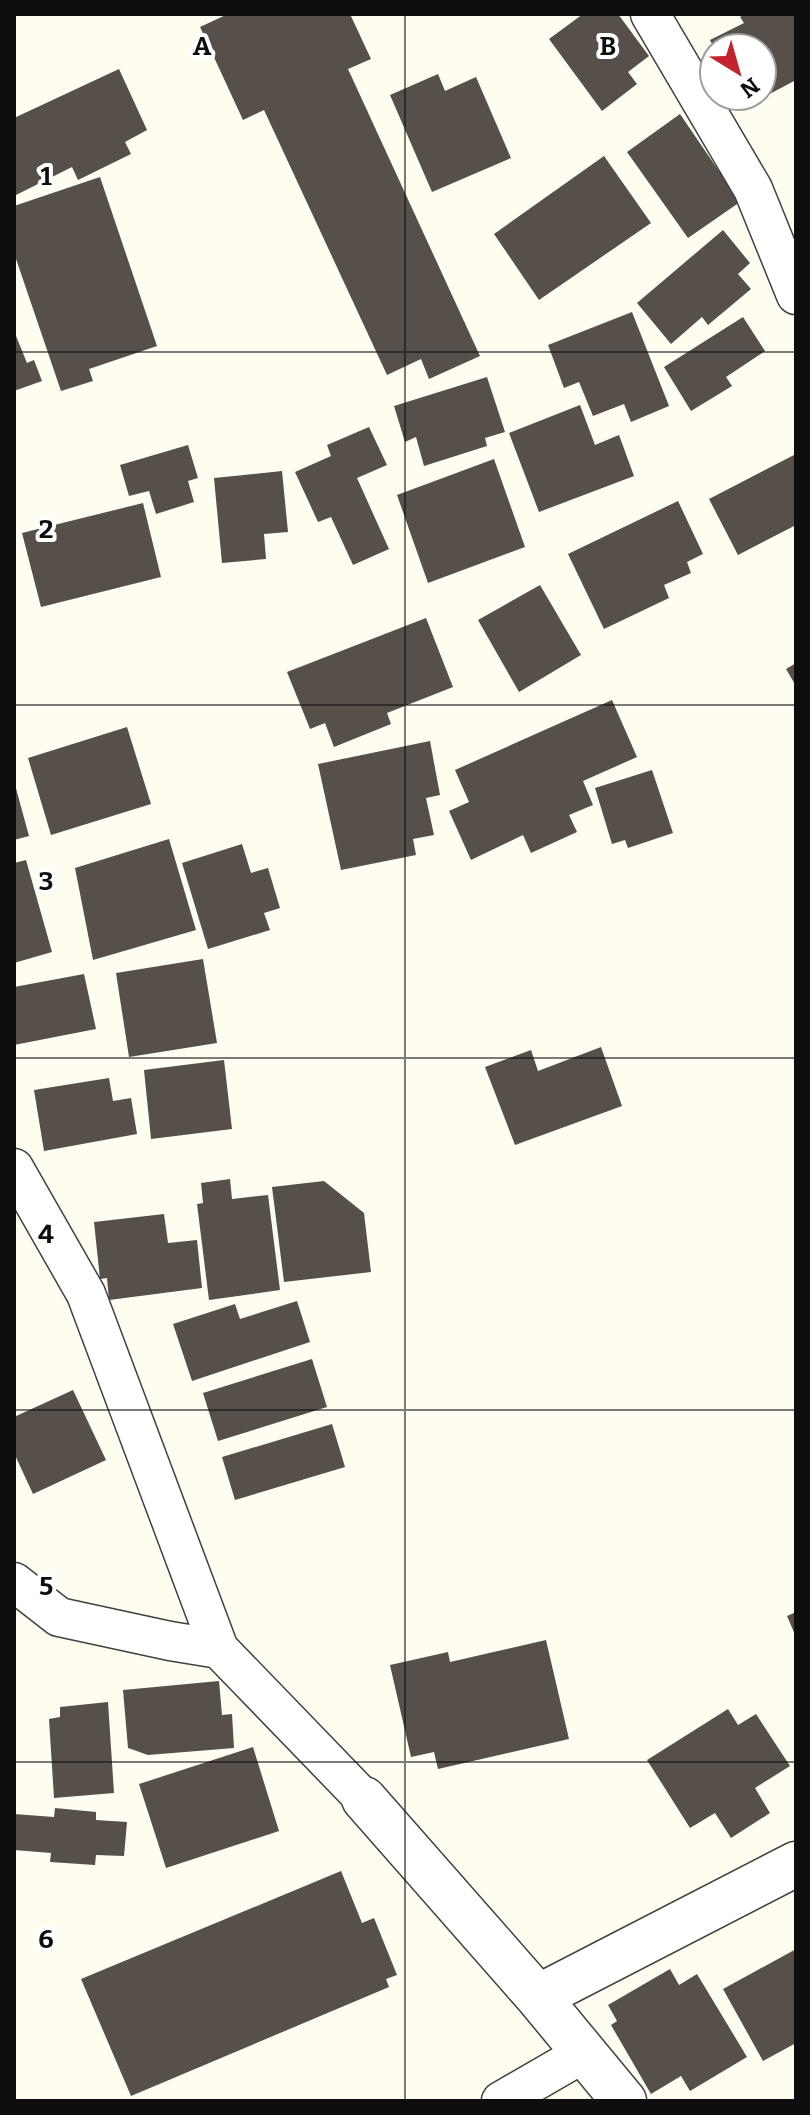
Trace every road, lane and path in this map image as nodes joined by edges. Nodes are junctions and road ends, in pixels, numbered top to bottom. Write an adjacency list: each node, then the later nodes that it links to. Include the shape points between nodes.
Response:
1 (650, 14): 2 (lane, via 753,189)
2 (796, 295)
3 (14, 1168): 5 (lane, via 86,1294)
4 (14, 1582): 5 (lane, via 59,1617)
5 (219, 1649): 6 (lane)
6 (364, 1799): 8 (street)
7 (796, 1864): 8 (street)
8 (538, 1997): 9 (street)
9 (584, 2053): 10 (lane); 11 (street)
10 (501, 2101)
11 (624, 2101)

